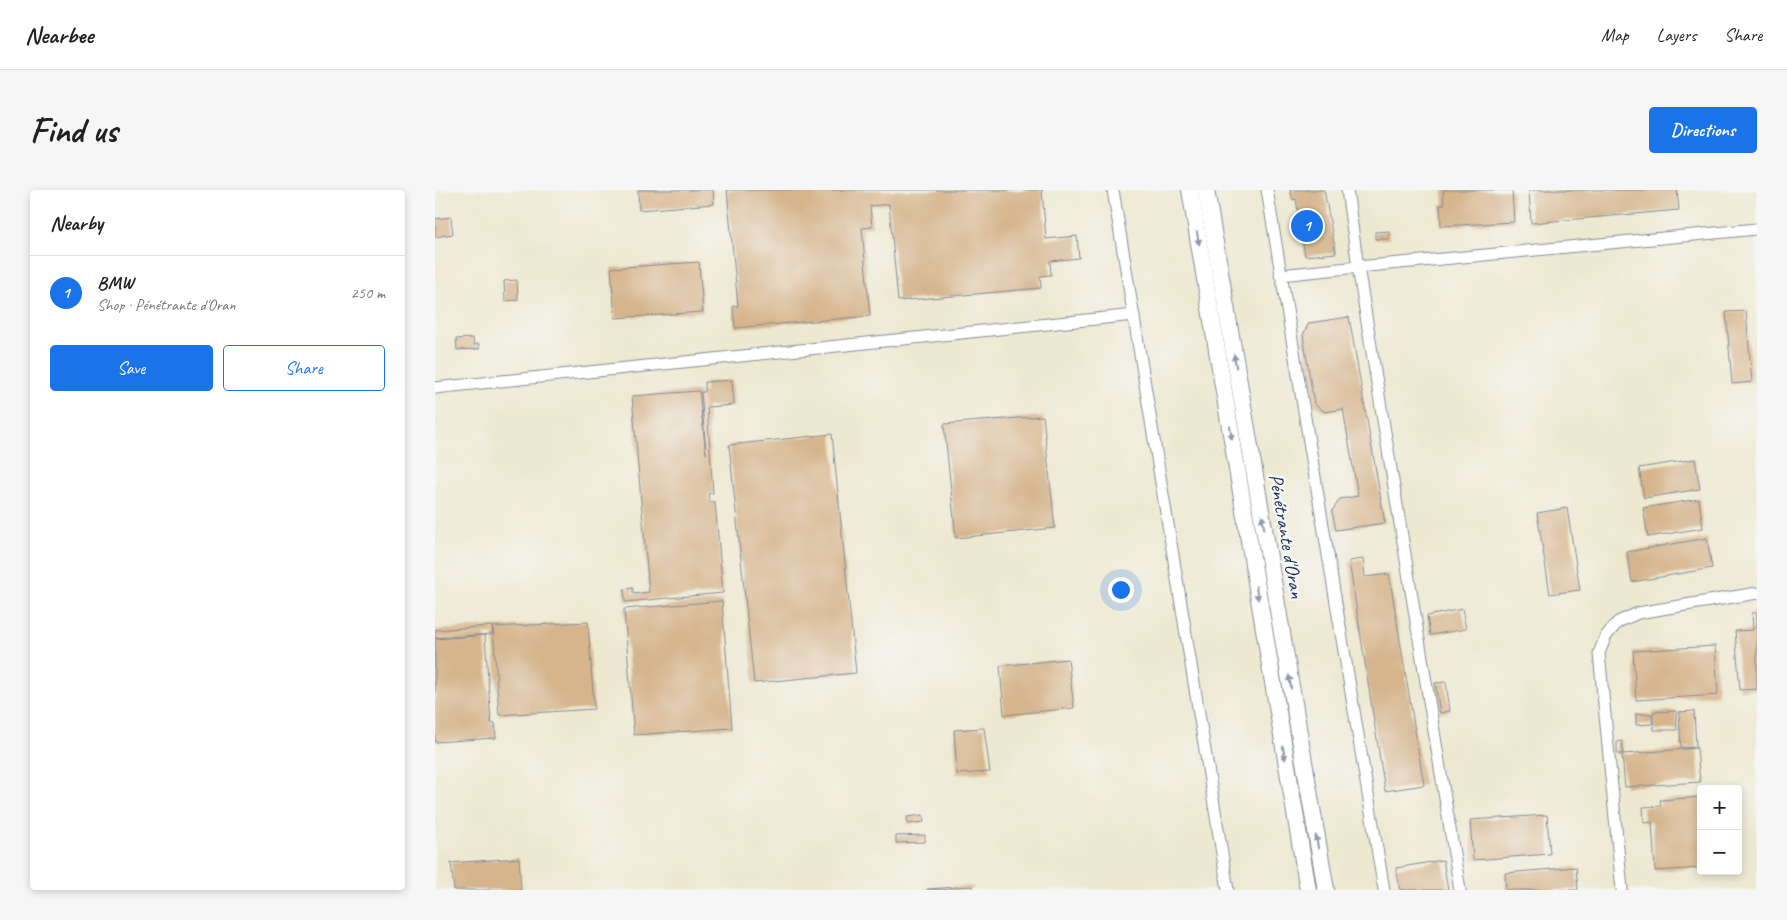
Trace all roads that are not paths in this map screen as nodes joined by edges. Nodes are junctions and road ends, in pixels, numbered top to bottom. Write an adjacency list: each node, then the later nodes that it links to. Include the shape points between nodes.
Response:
1 (1113, 190): 9 (street)
2 (1190, 190): 13 (highway, Pénétrante d'Oran, one-way to 13)
3 (1207, 190): 14 (highway, Pénétrante d'Oran, one-way to 3)
4 (1267, 190): 8 (street)
5 (1347, 190): 7 (street)
6 (1757, 229): 7 (street)
7 (1358, 267): 8 (street); 16 (street)
8 (1280, 275): 15 (street)
9 (1134, 315): 10 (street); 12 (street)
10 (435, 388)
11 (1757, 593): 17 (street, via 1638,613 1618,622 1606,636 1599,653)
12 (1228, 890)
13 (1309, 890)
14 (1326, 890)
15 (1383, 890)
16 (1461, 890)
17 (1622, 890)

